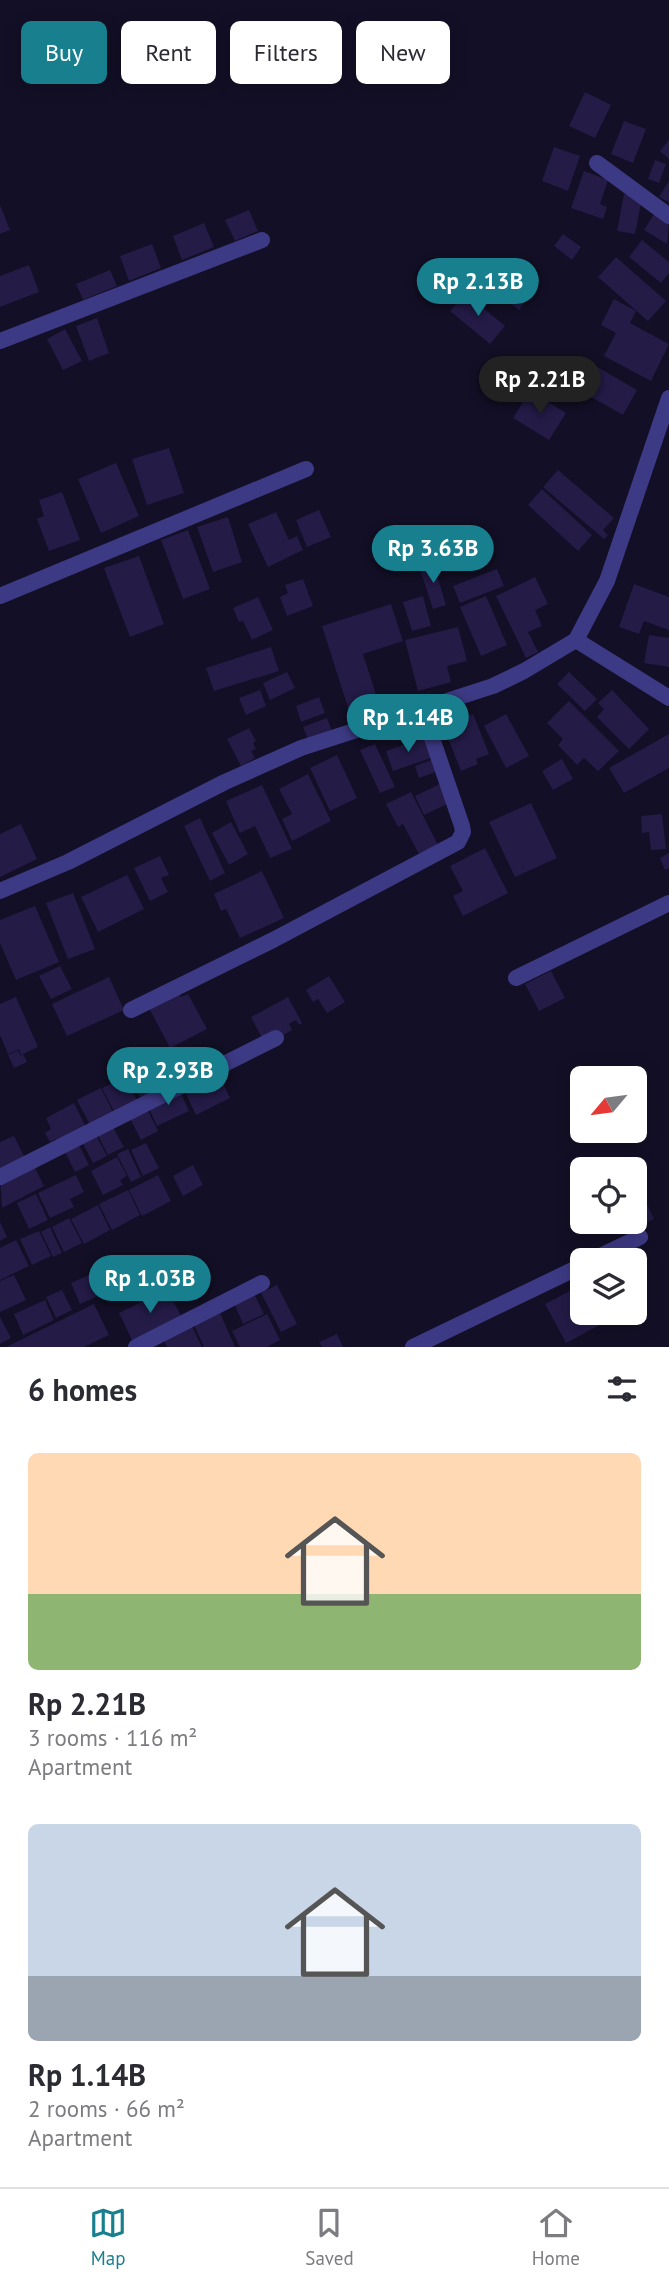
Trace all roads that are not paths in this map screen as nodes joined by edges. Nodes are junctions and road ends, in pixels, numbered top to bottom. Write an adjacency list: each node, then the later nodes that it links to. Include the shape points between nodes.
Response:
1 (597, 163): 2 (street)
2 (669, 216)
3 (262, 240): 4 (street)
4 (0, 341)
5 (669, 398): 8 (street, via 607,581)
6 (306, 469): 7 (street)
7 (0, 596)
8 (576, 640): 9 (street); 10 (street, via 493,686)
9 (669, 698)
10 (422, 709): 11 (street, via 301,748); 14 (street, via 462,826 458,842)
11 (0, 891)
12 (669, 902): 13 (street)
13 (516, 978)
14 (131, 1010)
15 (276, 1038): 16 (street)
16 (0, 1177)
17 (640, 1237): 18 (street)
18 (617, 1248)
19 (570, 1271): 22 (street)
20 (262, 1283): 21 (street)
21 (136, 1347)
22 (413, 1347)

